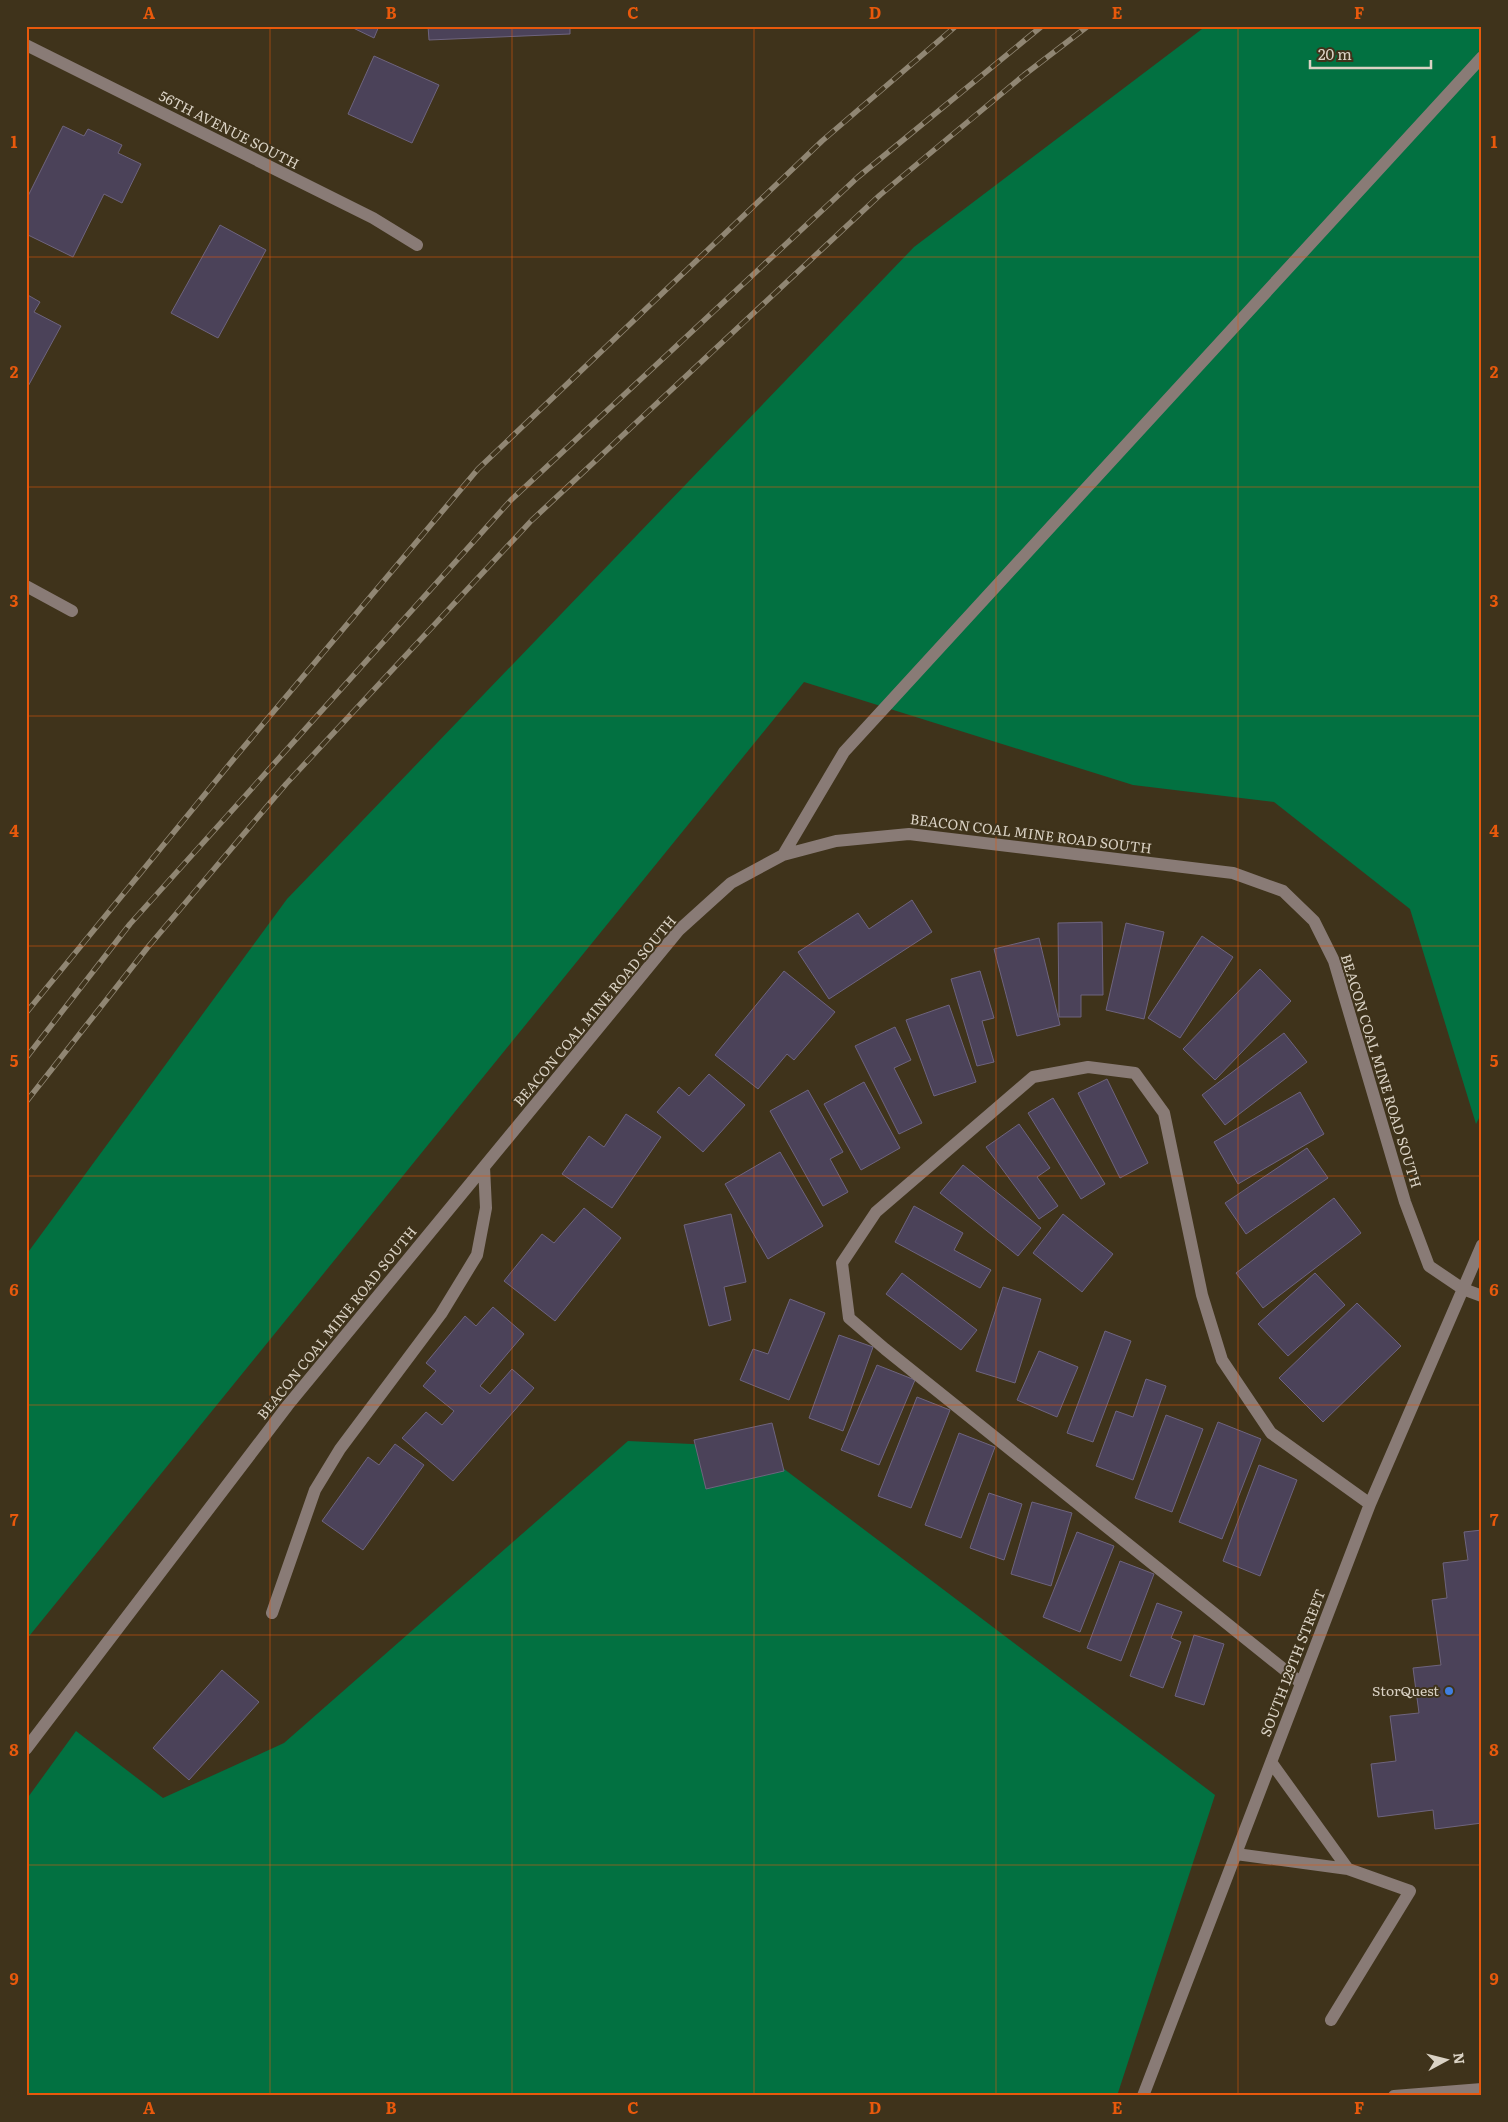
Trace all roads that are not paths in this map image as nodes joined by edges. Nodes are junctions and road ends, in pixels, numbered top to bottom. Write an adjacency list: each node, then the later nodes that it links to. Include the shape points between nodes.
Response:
1 (26, 45): 3 (street, 56TH AVENUE SOUTH, via 373,218)
2 (1482, 57): 6 (street, via 844,752)
3 (417, 245)
4 (26, 586): 5 (street)
5 (72, 611)
6 (783, 855): 7 (street, BEACON COAL MINE ROAD SOUTH, via 731,883 679,930); 9 (street, BEACON COAL MINE ROAD SOUTH, via 836,841 909,834 1234,873 1284,891 1314,921 1334,961 1405,1202 1429,1266)
7 (484, 1167): 12 (street, via 486,1208 476,1255 441,1314 340,1449 315,1490); 14 (street, BEACON COAL MINE ROAD SOUTH, via 288,1405)
8 (1482, 1245): 9 (street, SOUTH 129TH STREET)
9 (1463, 1289): 10 (street, BEACON COAL MINE ROAD SOUTH); 11 (street, SOUTH 129TH STREET)
10 (1482, 1296)
11 (1370, 1504): 13 (street, SOUTH 129TH STREET); 13 (street, via 1271,1434 1222,1360 1202,1294 1164,1113 1135,1072 1088,1067 1033,1077 876,1212 842,1263 849,1318)
12 (272, 1613)
13 (1301, 1683): 15 (street, SOUTH 129TH STREET)
14 (26, 1749)
15 (1271, 1762): 16 (street, SOUTH 129TH STREET); 17 (street)
16 (1236, 1854): 17 (street); 20 (street, SOUTH 129TH STREET)
17 (1348, 1870): 18 (street, via 1410,1891)
18 (1331, 2020)
19 (1482, 2089): 21 (street)
20 (1143, 2096)
21 (1394, 2096)

